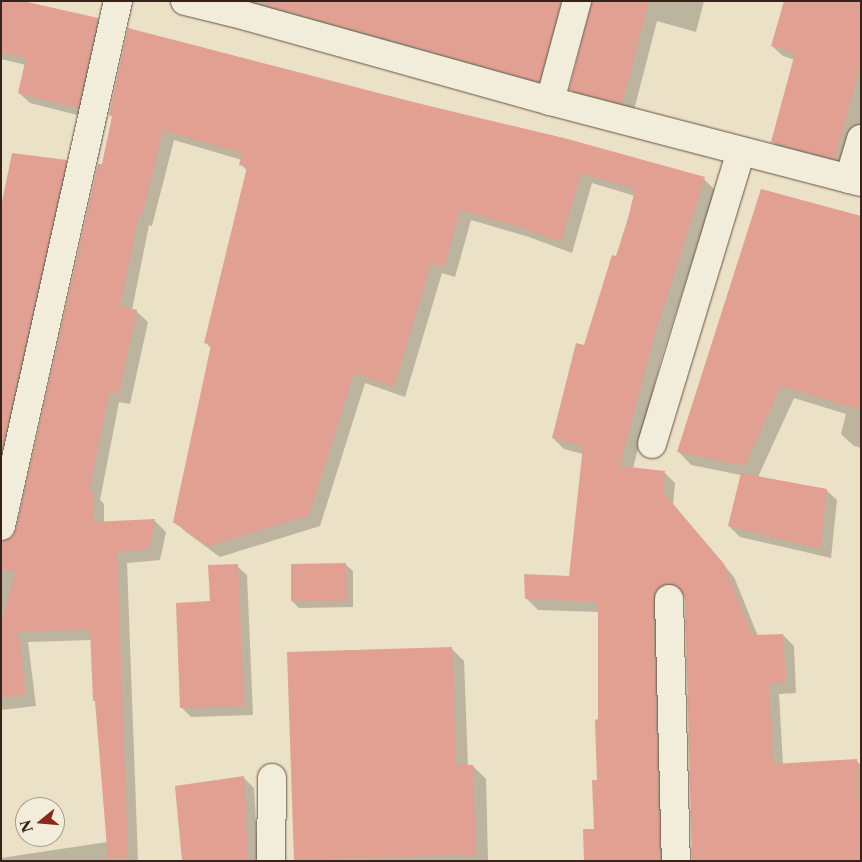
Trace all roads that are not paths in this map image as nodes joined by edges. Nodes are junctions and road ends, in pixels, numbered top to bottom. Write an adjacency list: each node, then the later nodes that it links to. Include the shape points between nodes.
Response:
1 (118, 1): 10 (street)
2 (185, 1): 4 (street)
3 (577, 1): 5 (street)
4 (248, 9): 5 (street)
5 (550, 101): 7 (street)
6 (861, 139): 8 (street)
7 (741, 151): 8 (street); 9 (street)
8 (855, 181)
9 (652, 444)
10 (1, 526)
11 (670, 599): 14 (street)
12 (272, 778): 13 (street)
13 (271, 861)
14 (676, 861)

